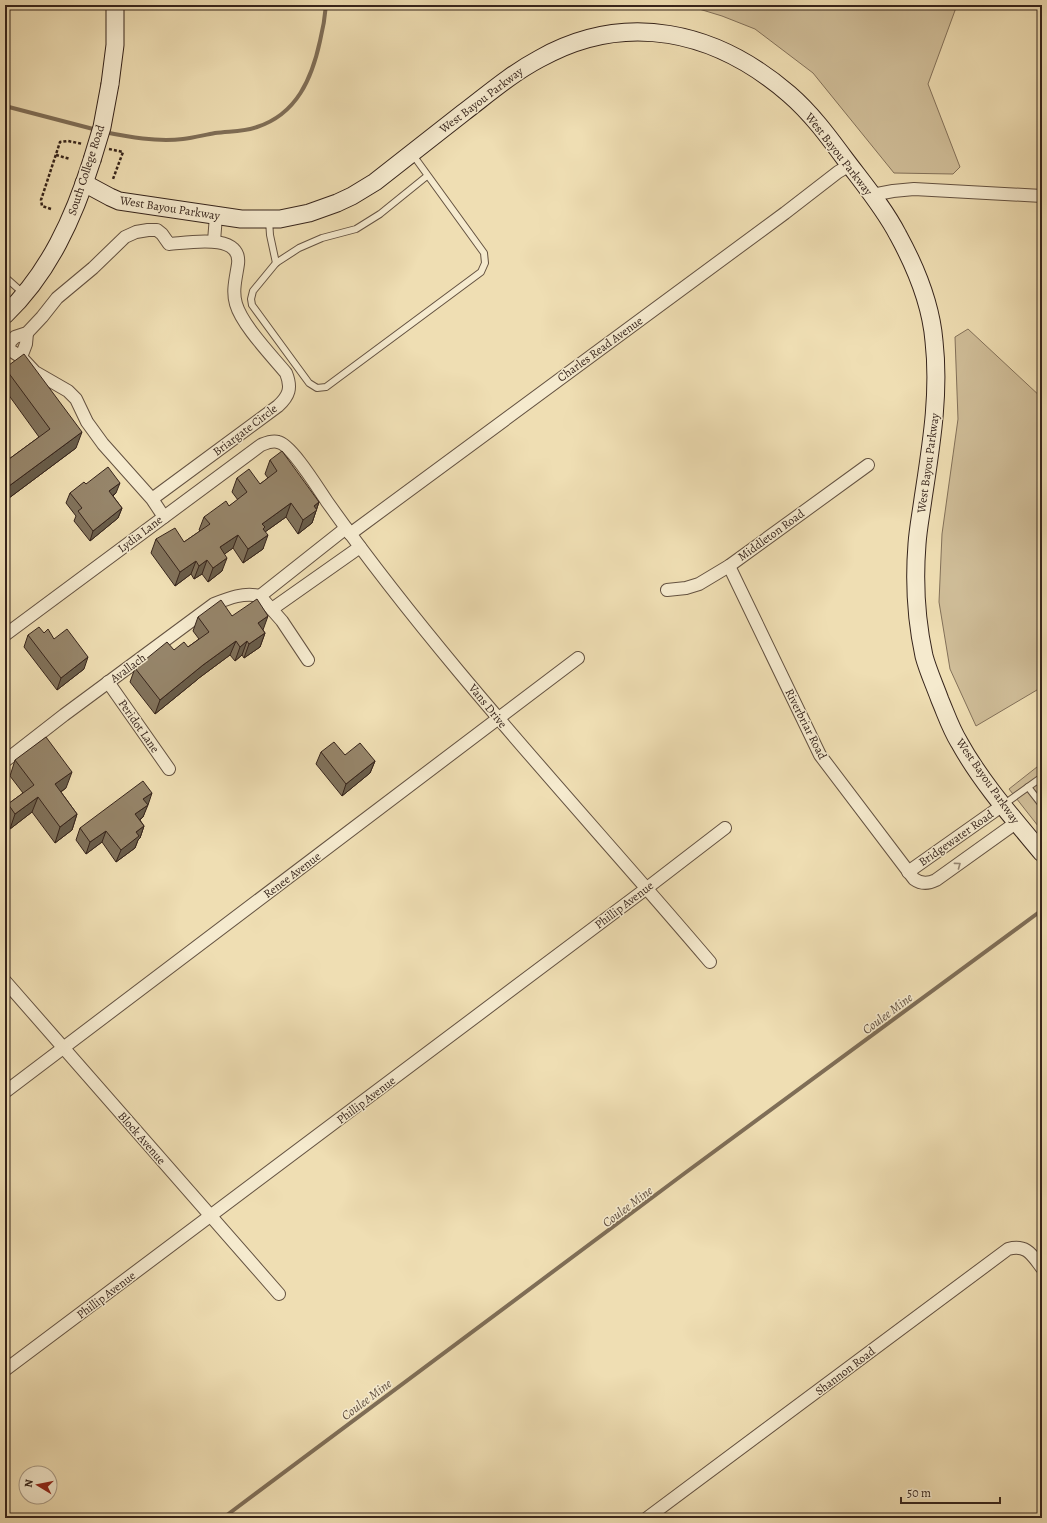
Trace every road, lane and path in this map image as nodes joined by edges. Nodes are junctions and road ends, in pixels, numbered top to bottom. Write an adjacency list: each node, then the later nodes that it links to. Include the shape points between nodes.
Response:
1 (13, 5): 3 (lane)
2 (115, 5): 12 (street, South College Road, bridge, via 115,45 110,84 102,127)
3 (5, 7)
4 (84, 144): 7 (path, via 60,142)
5 (107, 149): 11 (path, via 123,152)
6 (412, 153): 9 (street, West Bayou Parkway, via 510,76 541,58 590,38 632,32 662,33 693,39 748,63 791,96 820,125); 10 (lane); 17 (street, West Bayou Parkway, via 375,182 352,196 309,213)
7 (56, 155): 8 (path); 15 (path, via 41,200 42,206)
8 (70, 159)
9 (850, 165): 13 (street, West Bayou Parkway); 27 (street, Charles Read Avenue)
10 (428, 176): 19 (lane, via 380,214 356,229 322,238 299,248); 19 (lane, via 484,252 481,272 326,387 317,388 310,383 252,305 253,291)
11 (113, 179)
12 (84, 183): 16 (street, West Bayou Parkway, via 119,201); 21 (street, South College Road, via 66,229 48,261)
13 (872, 195): 14 (street, via 914,189); 42 (street, West Bayou Parkway, via 898,233 910,259 926,301 935,342 935,416 917,542 916,612 925,660 957,738)
14 (1042, 196)
15 (51, 209)
16 (216, 216): 17 (street, West Bayou Parkway, via 241,220); 18 (street)
17 (269, 220): 19 (lane)
18 (214, 241): 25 (street, Briargate Circle, via 230,247 236,253 236,305 244,321 286,374 289,390 278,406); 25 (street, Briargate Circle, via 169,244 157,230 136,232 125,237 57,298 27,333 15,337 10,342 10,350 21,357 35,372 68,391 76,399 87,422 103,444)
19 (276, 263)
20 (5, 277): 21 (lane)
21 (24, 294): 22 (street, South College Road)
22 (5, 315)
23 (278, 442): 26 (street, Lydia Lane, via 261,445); 27 (street, Vans Drive, via 286,446 297,458)
24 (868, 464): 29 (street, Middleton Road)
25 (152, 499): 26 (street, Briargate Circle)
26 (164, 517): 33 (street, Lydia Lane)
27 (348, 531): 28 (street, Vans Drive); 31 (street)
28 (360, 547): 32 (street); 37 (street, Vans Drive, via 403,604)
29 (728, 566): 30 (street, Middleton Road, via 698,584); 47 (street, Riverbriar Road, via 820,755)
30 (667, 590)
31 (260, 596): 32 (street); 36 (street, Avallach, via 236,596 214,604)
32 (272, 609): 35 (street)
33 (5, 635)
34 (578, 658): 37 (street, Renee Avenue)
35 (308, 660)
36 (108, 682): 38 (street, Avallach); 39 (street, Peridot Lane)
37 (499, 720): 49 (street, Vans Drive); 52 (street, Renee Avenue)
38 (5, 761)
39 (169, 769)
40 (1042, 777): 41 (lane)
41 (1028, 787): 42 (lane); 43 (lane)
42 (1003, 805): 44 (street, West Bayou Parkway); 47 (street, Bridgewater Road)
43 (1042, 805)
44 (1017, 822): 46 (street, West Bayou Parkway); 48 (street, Bridgewater Road, one-way to 44, via 936,880)
45 (725, 828): 49 (street, Phillip Avenue)
46 (1042, 853)
47 (908, 872): 48 (street, Riverbriar Road, via 918,882)
48 (924, 883)
49 (647, 888): 50 (street, Vans Drive); 54 (street, Phillip Avenue)
50 (710, 962)
51 (5, 981): 52 (street, Block Avenue)
52 (63, 1048): 53 (street, Renee Avenue); 54 (street, Block Avenue)
53 (5, 1092)
54 (210, 1217): 56 (street, Block Avenue); 57 (street, Phillip Avenue)
55 (1042, 1268): 58 (street, Shannon Road, via 1025,1249 1008,1249)
56 (279, 1294)
57 (5, 1370)
58 (647, 1518)

